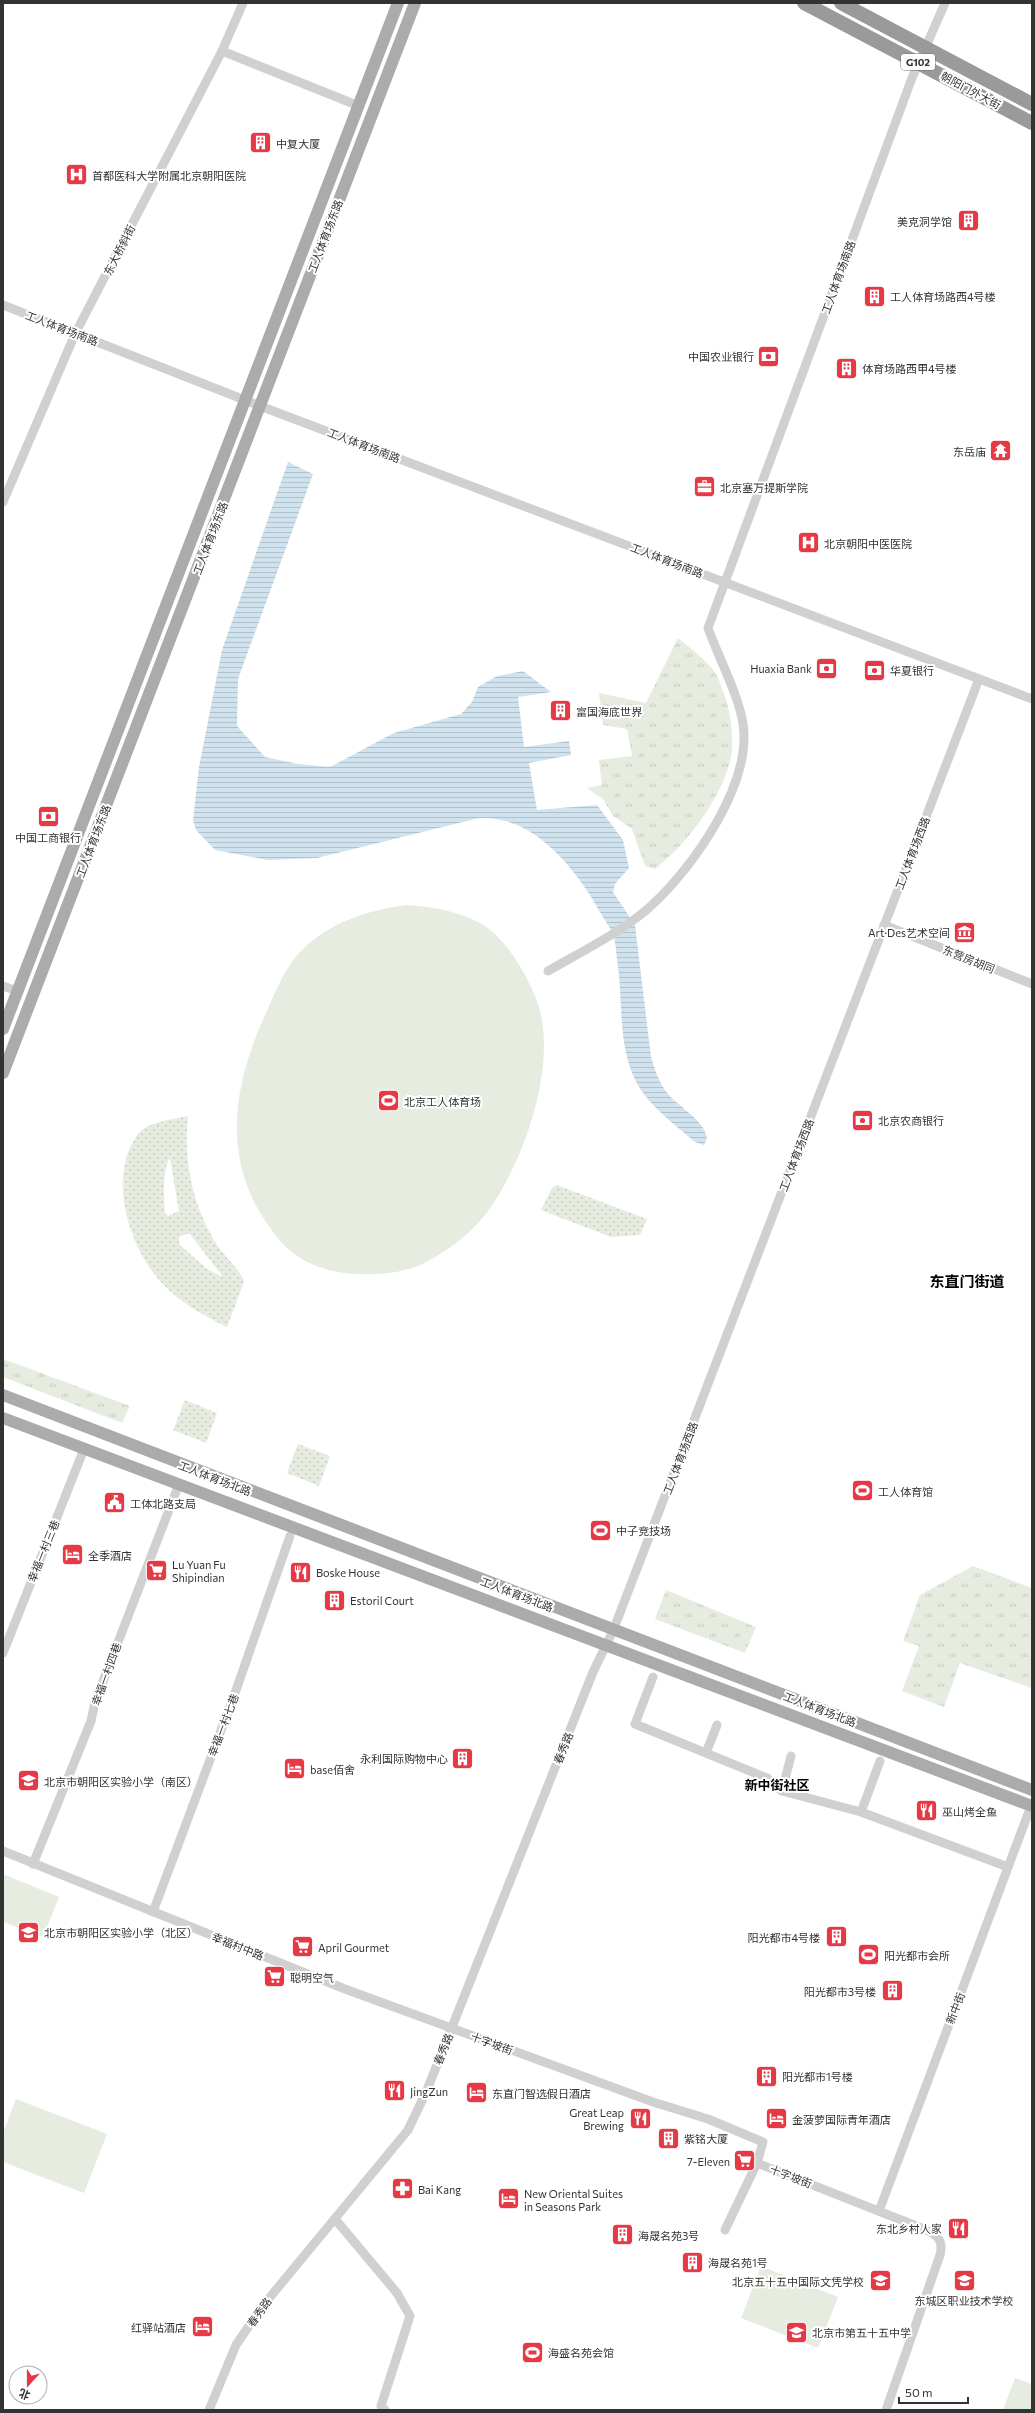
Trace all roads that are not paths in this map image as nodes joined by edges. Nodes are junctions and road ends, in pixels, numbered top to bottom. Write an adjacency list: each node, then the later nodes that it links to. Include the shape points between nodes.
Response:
1 (243, 3): 8 (street, 东大桥斜街)
2 (398, 3): 11 (main road, 工人体育场东路)
3 (415, 3): 16 (main road, 工人体育场东路)
4 (804, 3): 9 (highway, 朝阳门外大街 / G102)
5 (841, 3): 7 (highway, 朝阳门外大街 / G102)
6 (945, 3): 7 (street, 工人体育场南路)
7 (925, 46): 9 (street, 工人体育场南路); 10 (highway, 朝阳门外大街 / G102)
8 (222, 51): 11 (street); 14 (street, 东大桥斜街)
9 (918, 62): 12 (highway, 朝阳门外大街 / G102); 18 (street, 工人体育场南路)
10 (1032, 104)
11 (359, 106): 15 (main road, 工人体育场东路)
12 (1032, 123)
13 (3, 305): 14 (street, 工人体育场南路)
14 (75, 334): 15 (street, 工人体育场南路); 17 (street, 东大桥斜街)
15 (246, 400): 16 (street, 工人体育场南路); 25 (main road, 工人体育场东路)
16 (260, 406): 18 (street, 工人体育场南路); 27 (main road, 工人体育场东路)
17 (3, 502)
18 (726, 582): 19 (street, 工人体育场南路); 22 (street, via 708,628 743,724 744,749 727,801 705,844 652,905)
19 (979, 679): 20 (street, 工人体育场南路); 21 (street, 工人体育场西路)
20 (1032, 699)
21 (884, 925): 23 (street, 东营房胡同); 33 (street, 工人体育场西路)
22 (548, 971)
23 (1032, 984)
24 (3, 986): 25 (street)
25 (18, 991): 26 (main road, 工人体育场东路)
26 (3, 1029)
27 (3, 1073)
28 (3, 1396): 33 (main road, 工人体育场北路)
29 (3, 1418): 30 (main road, 工人体育场北路)
30 (84, 1449): 31 (main road, 工人体育场北路); 35 (street, 幸福一村三巷)
31 (178, 1484): 34 (main road, 工人体育场北路); 46 (street, 幸福一村四巷, via 98,1694 91,1721)
32 (290, 1536): 48 (street, 幸福一村七巷, via 235,1694)
33 (613, 1631): 34 (street, 工人体育场西路); 41 (main road, 工人体育场北路)
34 (606, 1646): 43 (main road, 工人体育场北路); 49 (street, 春秀路, via 593,1672)
35 (3, 1653)
36 (652, 1677): 38 (street, via 635,1724)
37 (717, 1725): 38 (street)
38 (706, 1753): 42 (street, via 767,1778)
39 (791, 1756): 42 (street)
40 (880, 1761): 44 (street)
41 (1032, 1790)
42 (782, 1791): 44 (street)
43 (1032, 1806): 47 (street, 新中街)
44 (861, 1812): 47 (street)
45 (3, 1851): 46 (street, 幸福村中路)
46 (33, 1864): 48 (street, 幸福村中路)
47 (1008, 1867): 51 (street, 新中街)
48 (153, 1912): 49 (street, 幸福村中路, via 345,1989)
49 (451, 2028): 50 (street, 十字坡街, via 653,2102 708,2119 763,2142); 52 (street, 春秀路, via 408,2130)
50 (757, 2163): 51 (street, 十字坡街); 53 (street)
51 (879, 2211): 56 (street, 十字坡街, via 936,2234 942,2246)
52 (335, 2219): 54 (street, 春秀路, via 261,2307 236,2345); 55 (street, via 397,2293 410,2316 381,2406)
53 (725, 2230)
54 (209, 2410)
55 (385, 2410)
56 (886, 2410)

